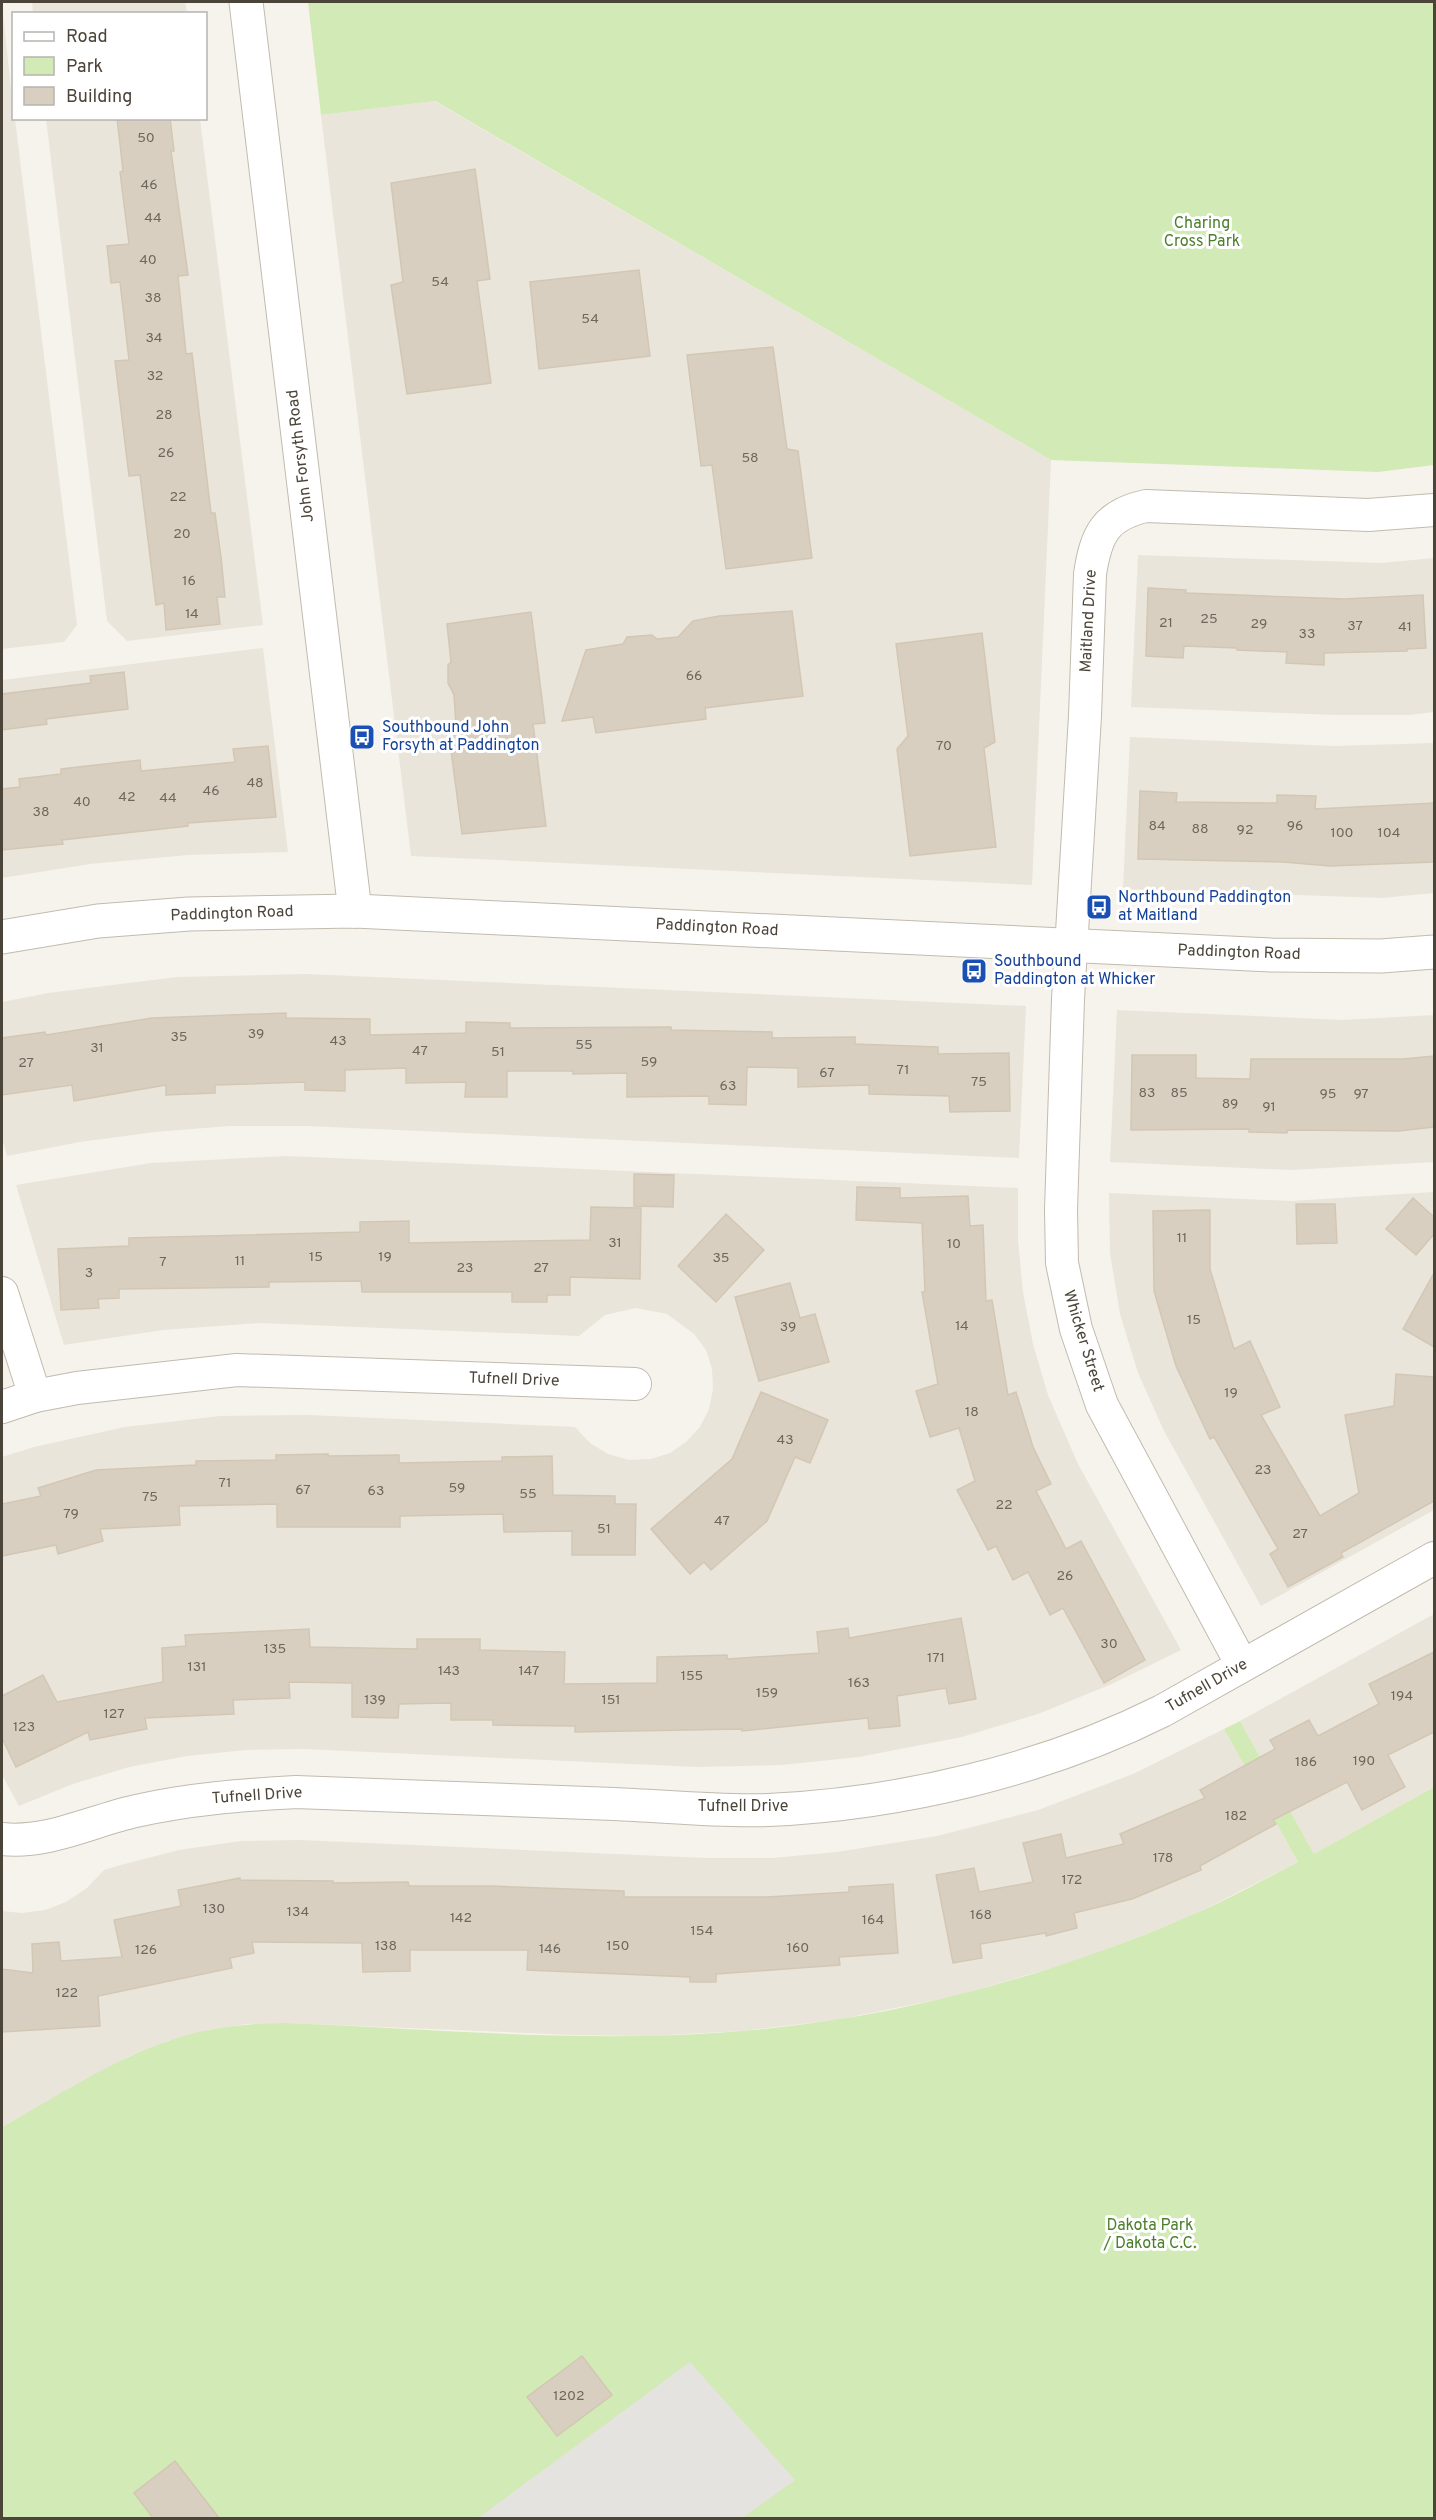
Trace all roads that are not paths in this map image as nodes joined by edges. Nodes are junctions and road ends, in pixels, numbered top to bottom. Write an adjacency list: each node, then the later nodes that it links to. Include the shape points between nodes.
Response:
1 (246, 2): 3 (street, John Forsyth Road)
2 (1434, 510): 5 (street, Maitland Drive, via 1368,515 1146,506 1130,510 1101,532 1090,574)
3 (354, 911): 4 (street, Paddington Road, via 189,914 98,921); 5 (street, Paddington Road)
4 (2, 937)
5 (1073, 946): 6 (street, Paddington Road, via 1271,955 1381,956); 12 (street, Whicker Street, via 1061,1210 1062,1263 1068,1298 1102,1405)
6 (1434, 952)
7 (2, 1293): 9 (street)
8 (635, 1384): 9 (street, Tufnell Drive, via 237,1370)
9 (35, 1396): 10 (street, Tufnell Drive)
10 (2, 1407)
11 (1434, 1558): 12 (street, Tufnell Drive)
12 (1242, 1665): 13 (street, Tufnell Drive, via 1162,1711 1077,1748 992,1774 874,1798 767,1810 296,1792 223,1796 135,1811 30,1840)
13 (2, 1839)

